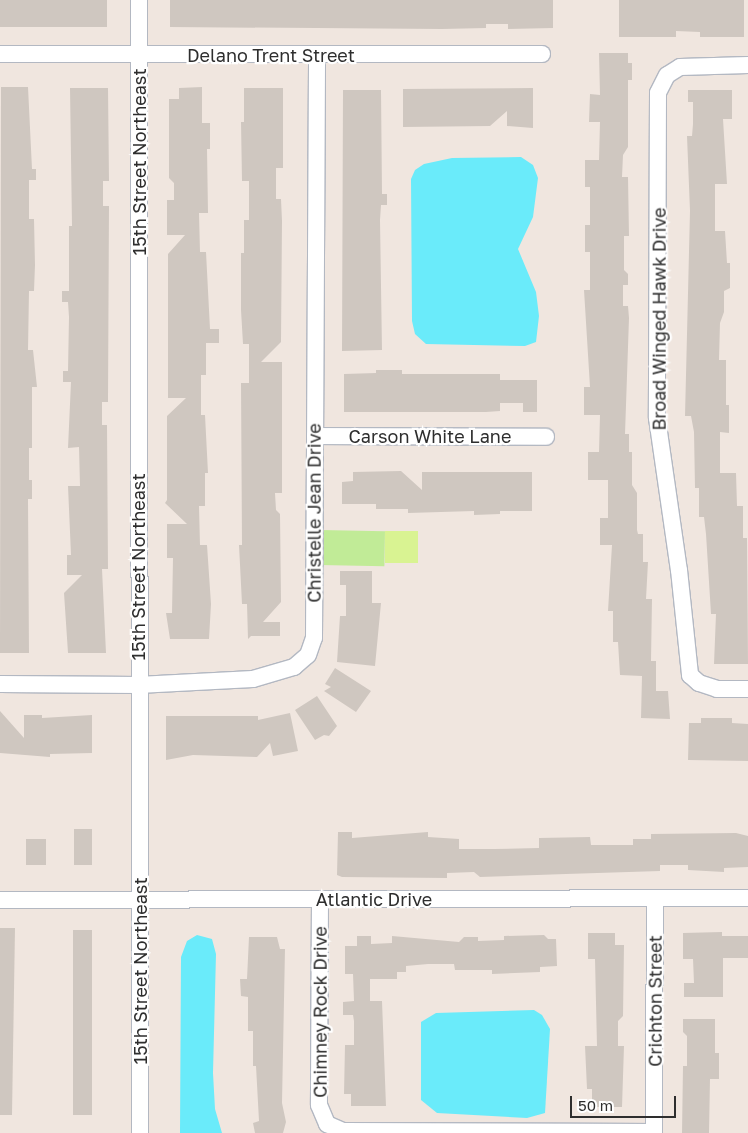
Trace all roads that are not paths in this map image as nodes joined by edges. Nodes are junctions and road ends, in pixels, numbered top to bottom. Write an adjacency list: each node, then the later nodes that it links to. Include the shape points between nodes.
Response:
1 (138, 0): 3 (street, 15th Street Northeast)
2 (0, 54): 3 (street, Delano Trent Street)
3 (139, 54): 5 (street, Delano Trent Street); 10 (street, 15th Street Northeast)
4 (542, 54): 5 (street, Delano Trent Street)
5 (316, 56): 7 (street, Christelle Jean Drive)
6 (748, 65): 11 (street, Broad Winged Hawk Drive, via 680,67 667,75 658,93 657,418 690,674 716,689)
7 (315, 436): 8 (street, Carson White Lane); 10 (street, Christelle Jean Drive, via 314,638 308,655 294,667 253,679)
8 (546, 437)
9 (0, 684): 10 (street, Christelle Jean Drive)
10 (138, 685): 16 (street, 15th Street Northeast)
11 (748, 689)
12 (655, 898): 13 (street, Atlantic Drive); 14 (street, Atlantic Drive); 18 (street, Crichton Street)
13 (748, 898)
14 (320, 899): 16 (street, Atlantic Drive); 18 (street, Chimney Rock Drive, via 319,1105 327,1124 343,1131)
15 (0, 900): 16 (street, Atlantic Drive)
16 (141, 902): 17 (street, 15th Street Northeast)
17 (140, 1133)
18 (654, 1133)

